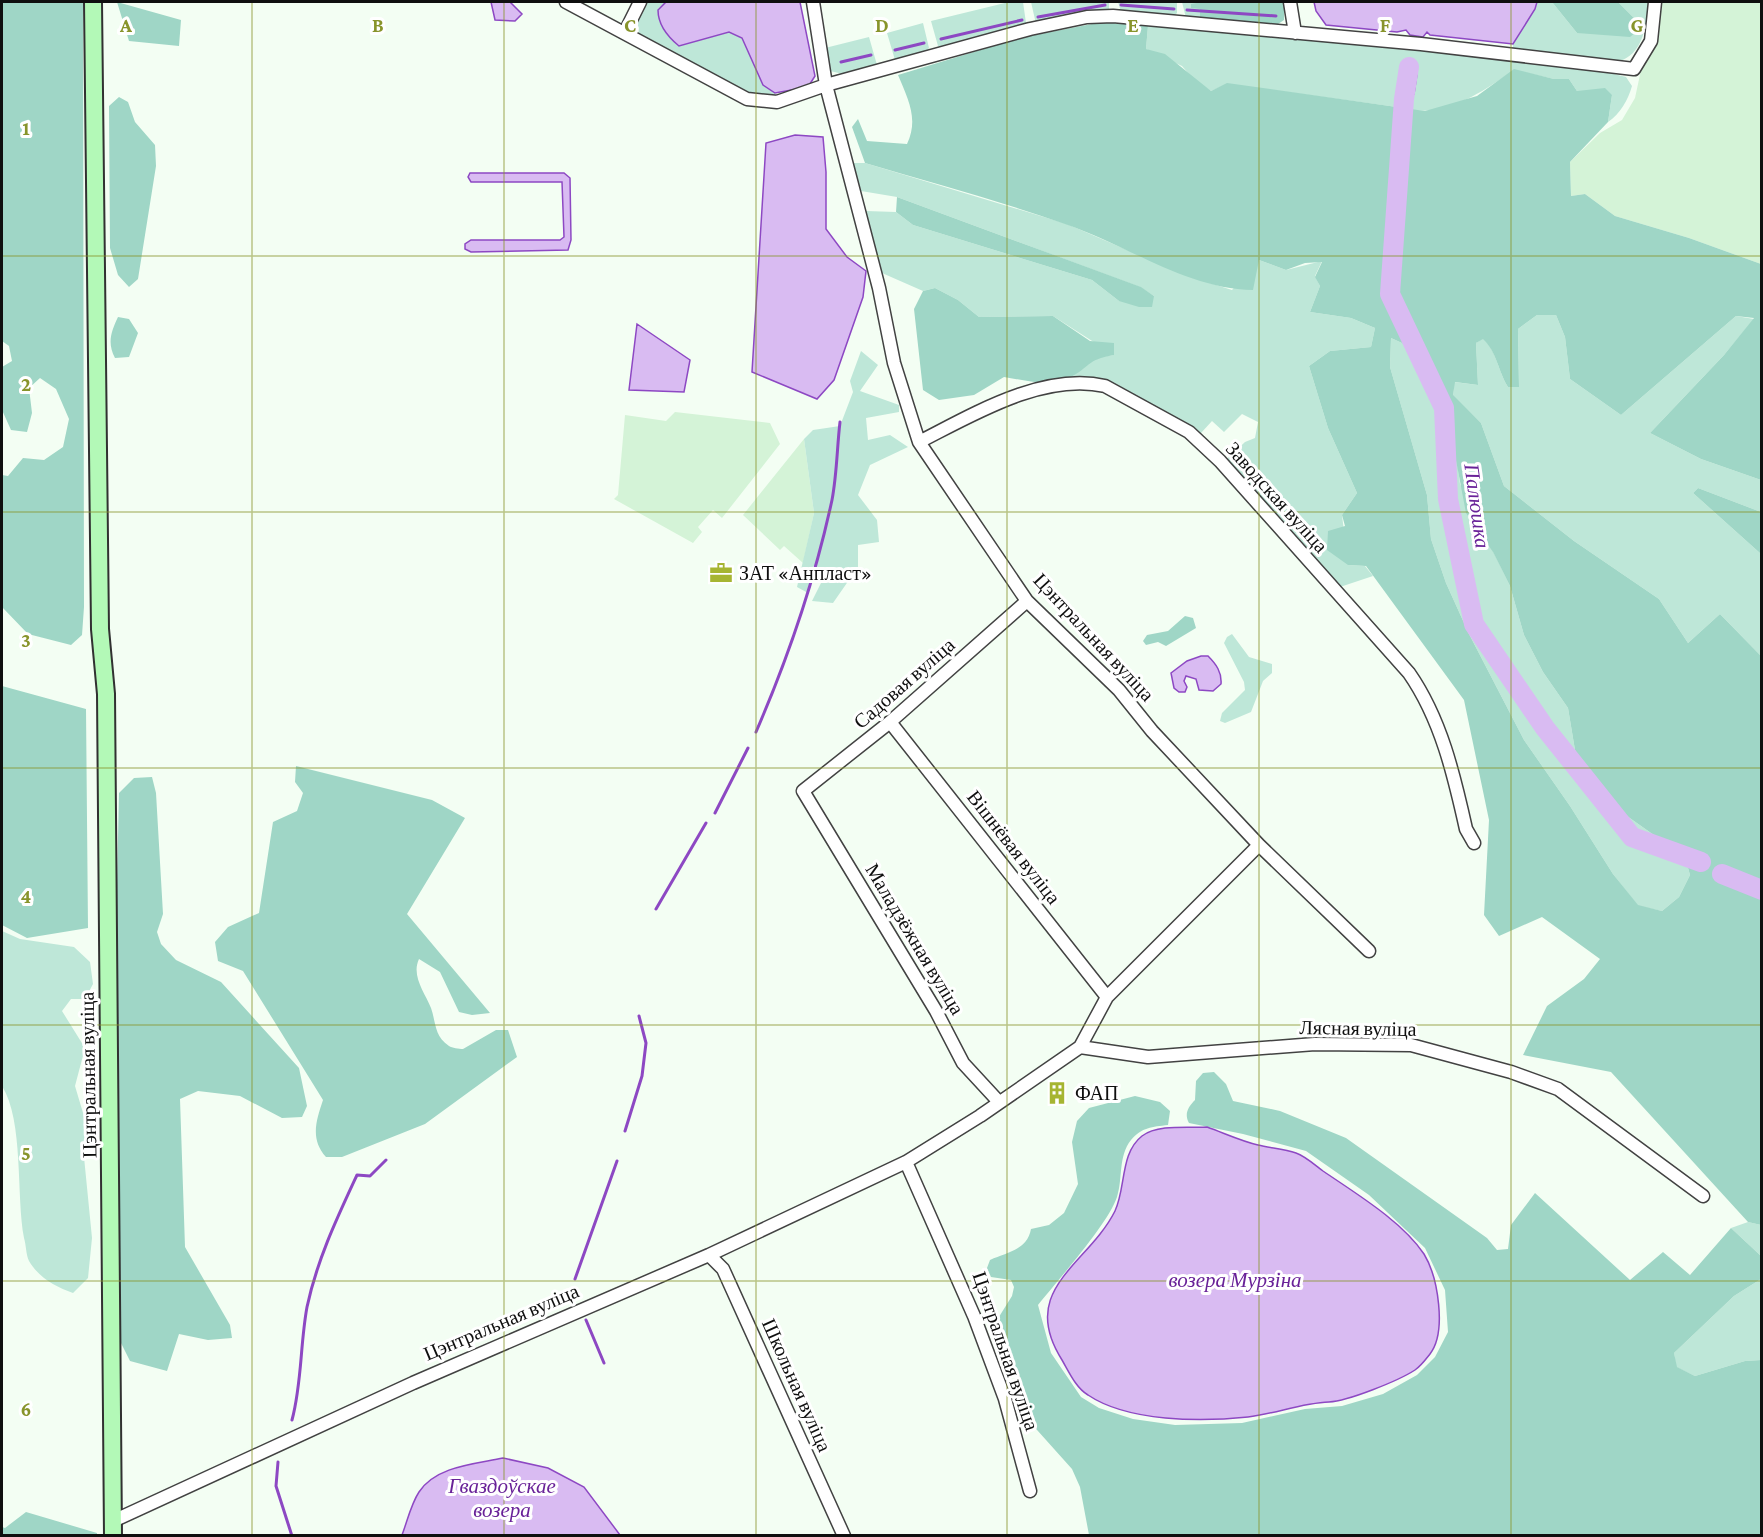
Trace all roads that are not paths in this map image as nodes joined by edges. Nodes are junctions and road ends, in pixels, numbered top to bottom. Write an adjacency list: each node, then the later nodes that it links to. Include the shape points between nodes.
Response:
1 (93, 2): 26 (street, Цэнтральная вуліца, via 100,629 106,694)
2 (566, 2): 9 (street)
3 (640, 2): 9 (street)
4 (813, 2): 8 (street, Цэнтральная вуліца)
5 (819, 2): 8 (street)
6 (1290, 2): 10 (street)
7 (1654, 2): 10 (street, via 1651,41 1634,69)
8 (816, 20): 11 (street, Цэнтральная вуліца)
9 (625, 32): 11 (street, via 747,99 777,102)
10 (1295, 33): 11 (street, via 1087,17)
11 (826, 85): 12 (street, Цэнтральная вуліца, via 879,288 894,363)
12 (919, 442): 13 (street, Цэнтральная вуліца); 16 (street, Заводская вуліца, via 1019,393 1091,383 1105,386 1189,432 1220,461 1409,673 1426,698 1439,729 1466,829)
13 (1027, 601): 14 (street, Садовая вуліца); 17 (street, Цэнтральная вуліца, via 1119,690)
14 (890, 722): 15 (street, Садовая вуліца); 19 (street, Вішнёвая вуліца)
15 (803, 791): 21 (street, Маладзёжная вуліца, via 936,1011 963,1063)
16 (1474, 843)
17 (1259, 845): 18 (street, Цэнтральная вуліца); 19 (street, Цэнтральная вуліца)
18 (1369, 951)
19 (1107, 997): 20 (street, Цэнтральная вуліца)
20 (1080, 1047): 21 (street, Цэнтральная вуліца); 23 (street, Лясная вуліца, via 1148,1057 1315,1044 1411,1045 1558,1089)
21 (999, 1102): 22 (street, Цэнтральная вуліца)
22 (906, 1162): 24 (street, Цэнтральная вуліца); 25 (street, Цэнтральная вуліца, via 974,1316 1005,1399)
23 (1703, 1196)
24 (709, 1255): 26 (street, Цэнтральная вуліца, via 413,1383); 27 (street, Школьная вуліца, via 723,1269)
25 (1030, 1491)
26 (113, 1528)
27 (844, 1536)

